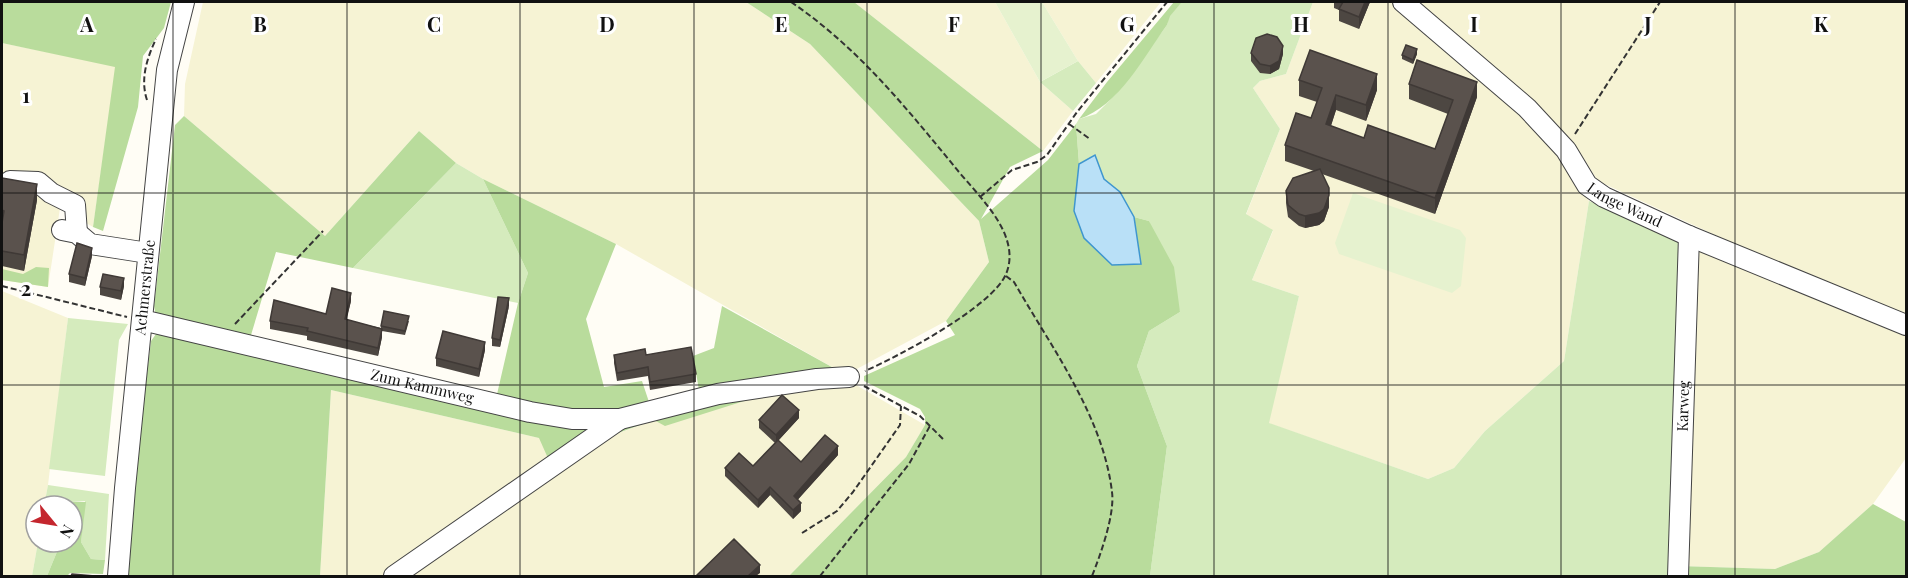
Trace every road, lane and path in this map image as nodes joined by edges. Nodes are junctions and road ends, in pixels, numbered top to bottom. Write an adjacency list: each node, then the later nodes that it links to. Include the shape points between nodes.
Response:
1 (184, 2): 13 (street, Achmerstraße, via 167,70)
2 (791, 2): 10 (path, via 822,23 886,84)
3 (1167, 2): 6 (path)
4 (1403, 2): 8 (street, Lange Wand, via 1527,108)
5 (1660, 2): 8 (path)
6 (1069, 124): 7 (path); 10 (path, via 1047,155 1012,170)
7 (1090, 139)
8 (1566, 150): 12 (street, Lange Wand, via 1587,184 1604,197)
9 (10, 181): 13 (street, via 38,182 75,205 69,231 90,244)
10 (980, 197): 14 (path, via 1003,229 1009,247)
11 (322, 231): 18 (path)
12 (1689, 236): 17 (street, Lange Wand); 31 (street, Karweg)
13 (148, 253): 16 (street, Achmerstraße)
14 (1006, 276): 19 (path, via 996,289 916,348); 30 (path, via 1014,282 1100,440 1113,494 1103,548)
15 (2, 286): 16 (path)
16 (142, 320): 18 (street, Zum Kammweg); 27 (street, Achmerstraße)
17 (1906, 325)
18 (221, 339): 21 (street, Zum Kammweg)
19 (849, 376): 20 (path); 22 (street, Zum Kammweg, via 718,394)
20 (901, 406): 23 (path); 26 (path, via 900,425 853,492 837,511)
21 (562, 417): 22 (street, Zum Kammweg); 25 (street)
22 (620, 418): 25 (street)
23 (931, 424): 24 (path); 29 (path, via 909,464)
24 (945, 441)
25 (574, 449): 28 (street)
26 (802, 533)
27 (118, 576)
28 (394, 576)
29 (820, 576)
30 (1092, 576)
31 (1678, 576)

